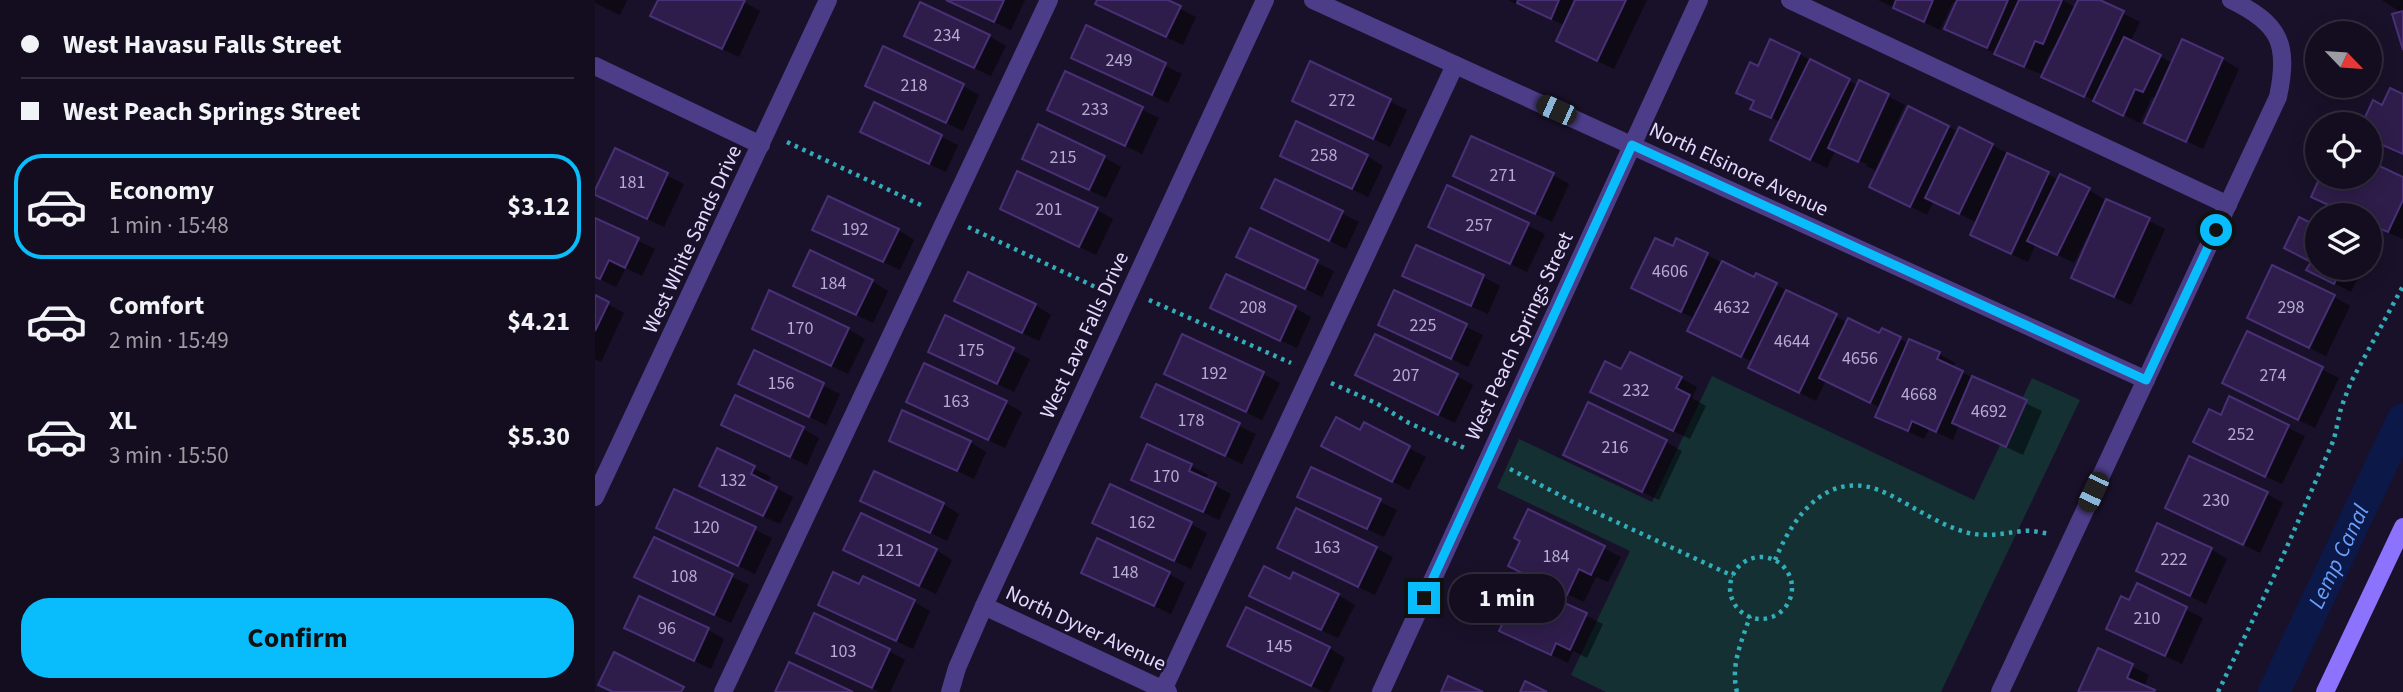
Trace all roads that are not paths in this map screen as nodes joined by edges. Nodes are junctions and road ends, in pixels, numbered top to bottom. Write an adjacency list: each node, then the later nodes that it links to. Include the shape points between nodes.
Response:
1 (828, 0): 10 (street, West White Sands Drive)
2 (1049, 0): 18 (street)
3 (1265, 0): 16 (street, West Lava Falls Drive)
4 (1313, 0): 8 (street, North Elsinore Avenue)
5 (1699, 0): 11 (street, West Peach Springs Street)
6 (1790, 0): 12 (street)
7 (2231, 0): 12 (street, via 2267,22 2283,47 2283,72 2279,97)
8 (1455, 65): 11 (street, North Elsinore Avenue); 17 (street)
9 (595, 66): 10 (street)
10 (764, 139): 14 (street, West White Sands Drive)
11 (1632, 145): 13 (street, North Elsinore Avenue); 20 (street, West Peach Springs Street)
12 (2228, 205): 13 (street)
13 (2146, 380): 21 (street)
14 (595, 496)
15 (2403, 527): 22 (main road)
16 (984, 606): 17 (street, North Dyver Avenue); 19 (street, West Lava Falls Drive)
17 (1165, 691)
18 (723, 692)
19 (950, 692)
20 (1381, 692)
21 (2000, 692)
22 (2325, 692)

